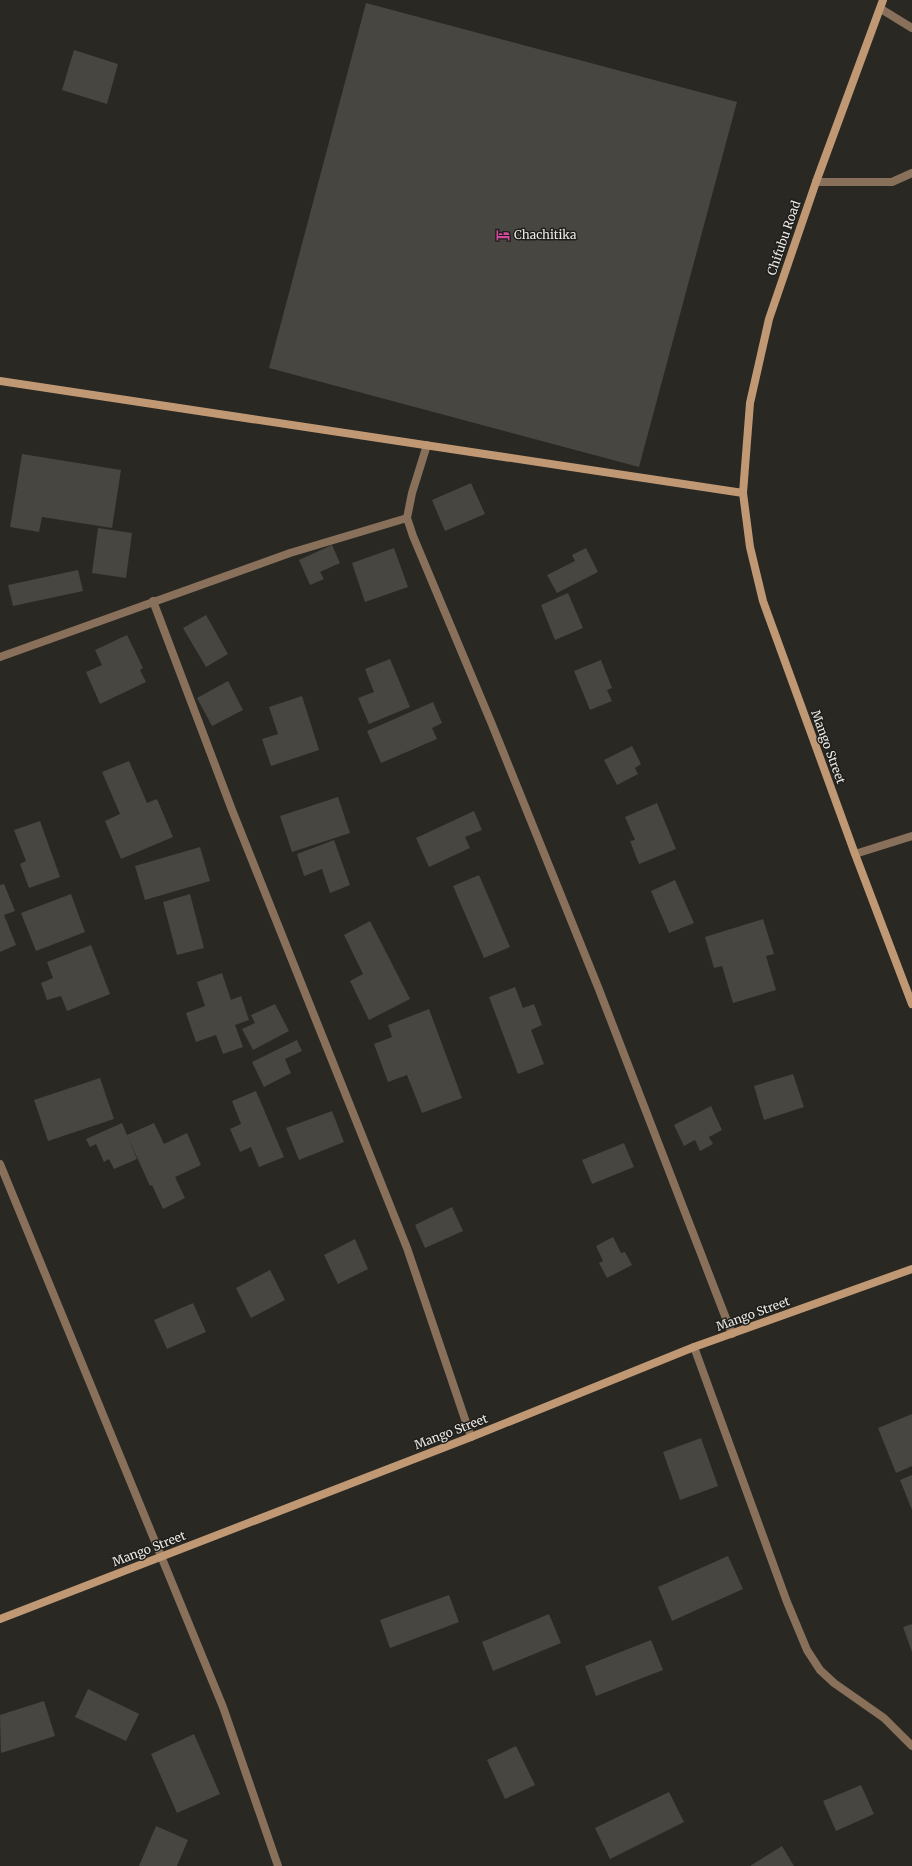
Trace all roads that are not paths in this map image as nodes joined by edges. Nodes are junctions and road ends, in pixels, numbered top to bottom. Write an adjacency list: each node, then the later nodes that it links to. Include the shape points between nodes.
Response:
1 (883, 0): 2 (main road, Chifubu Road)
2 (881, 9): 3 (street); 5 (main road, Chifubu Road)
3 (912, 28)
4 (912, 173): 5 (street, via 892,182)
5 (816, 182): 8 (main road, Chifubu Road, via 769,319 750,403)
6 (0, 381): 7 (main road)
7 (427, 445): 8 (main road); 9 (street)
8 (743, 493): 13 (main road, Mango Street, via 750,547 763,601)
9 (407, 518): 10 (street, via 290,553); 17 (street, via 598,987)
10 (153, 601): 11 (street); 19 (street, via 232,810 407,1248)
11 (0, 657)
12 (912, 836): 13 (street)
13 (855, 854): 14 (main road, Mango Street)
14 (912, 1004)
15 (0, 1164): 20 (street)
16 (912, 1269): 17 (main road, Mango Street)
17 (732, 1334): 18 (main road, Mango Street)
18 (694, 1347): 19 (main road, Mango Street); 22 (street, via 807,1650 820,1670 834,1683 884,1718)
19 (471, 1437): 20 (main road, Mango Street)
20 (162, 1557): 21 (main road, Mango Street); 23 (street, via 223,1707)
21 (0, 1619)
22 (912, 1746)
23 (278, 1866)

